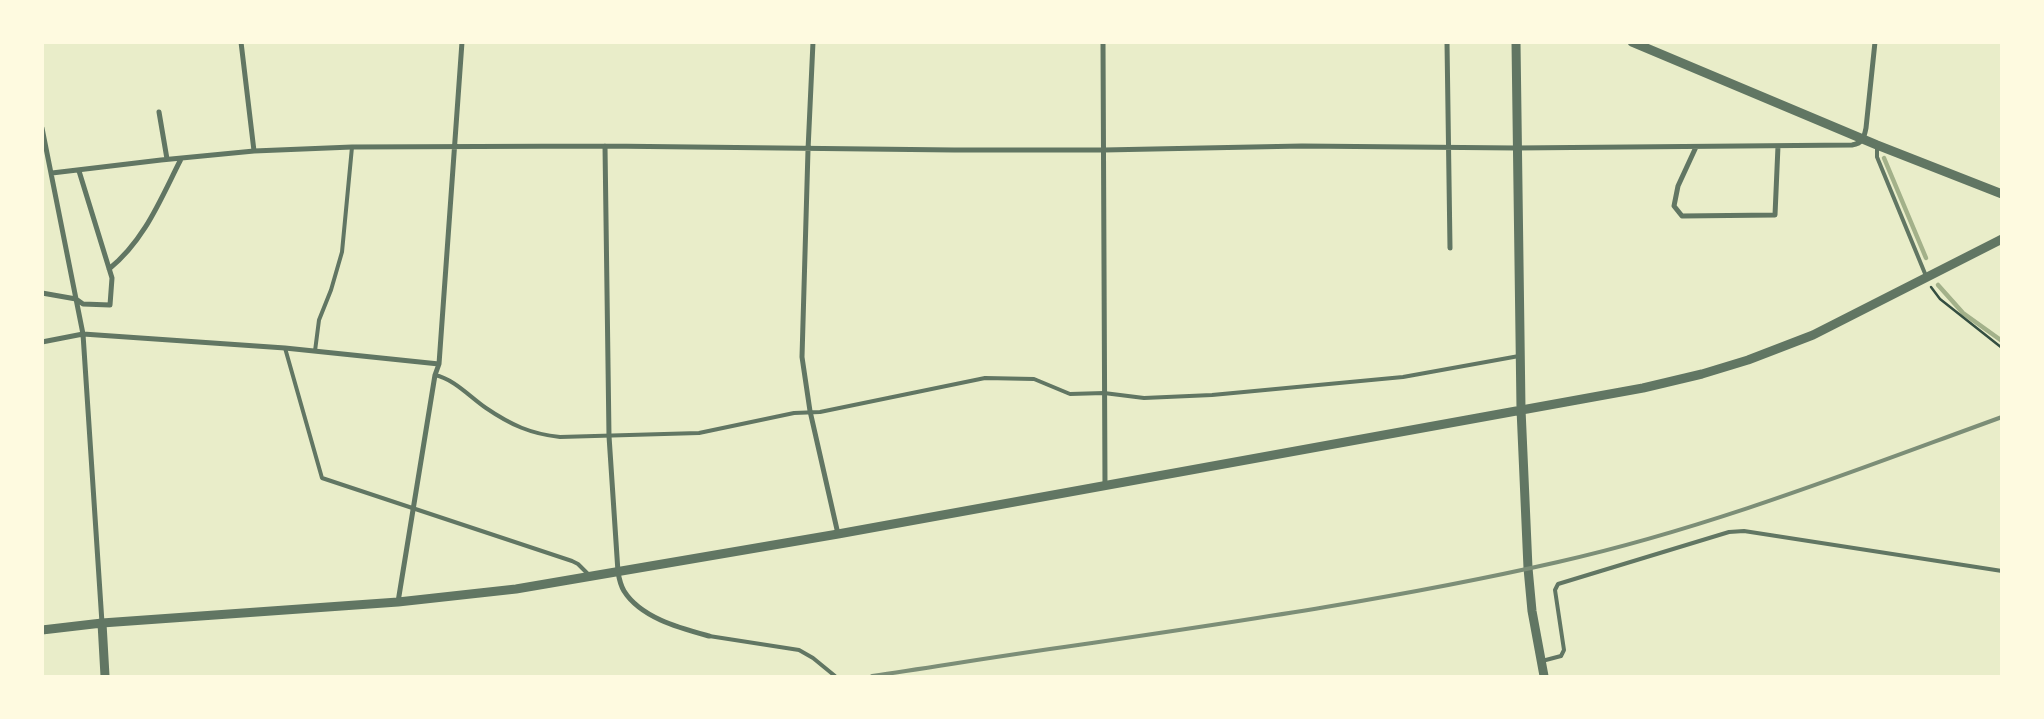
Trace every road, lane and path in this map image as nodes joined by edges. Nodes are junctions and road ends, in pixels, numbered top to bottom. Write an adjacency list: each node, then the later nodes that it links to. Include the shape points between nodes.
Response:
1 (241, 42): 22 (street)
2 (462, 42): 15 (street)
3 (813, 42): 20 (street)
4 (1103, 42): 21 (street)
5 (1447, 42): 16 (street)
6 (1516, 42): 18 (street)
7 (1632, 42): 11 (street)
8 (1875, 42): 11 (street)
9 (159, 112): 23 (street)
10 (42, 128): 26 (street)
11 (1864, 140): 12 (street); 14 (street, via 1852,145)
12 (1877, 145): 27 (street); 31 (lane, via 1877,157)
13 (605, 146): 15 (street); 20 (street); 45 (street)
14 (1778, 146): 19 (street); 19 (street, via 1775,215 1682,216 1674,206 1678,186)
15 (454, 147): 17 (street); 40 (street)
16 (1448, 147): 18 (street); 21 (street); 29 (street)
17 (352, 148): 22 (street); 38 (lane, via 342,252 319,320)
18 (1516, 148): 19 (street); 39 (street)
19 (1696, 148)
20 (808, 150): 21 (street); 44 (street, via 802,357)
21 (1104, 150): 42 (street)
22 (254, 152): 24 (street)
23 (167, 159): 24 (street); 25 (street)
24 (181, 159): 30 (street, via 148,225)
25 (79, 170): 26 (street); 30 (street)
26 (52, 173): 33 (street)
27 (2002, 194)
28 (2002, 238): 31 (street)
29 (1450, 248)
30 (109, 269): 33 (street, via 112,278 110,305 83,304)
31 (1926, 276): 37 (path, via 1940,299); 43 (street, via 1813,335 1748,360 1643,388)
32 (42, 293): 33 (street)
33 (76, 299): 34 (street)
34 (83, 334): 35 (street); 36 (street); 53 (street)
35 (42, 342)
36 (285, 348): 38 (street); 47 (lane, via 322,478)
37 (2002, 348)
38 (315, 351): 40 (street)
39 (1520, 355): 42 (lane, via 1403,377 1212,396 1144,398); 43 (street)
40 (439, 364): 41 (street)
41 (435, 375): 45 (lane, via 444,377 488,409 538,435); 47 (street)
42 (1104, 393): 44 (lane, via 1070,394 1034,379 985,378 820,412); 46 (street)
43 (1520, 409): 46 (street); 56 (street, via 1528,568)
44 (810, 411): 45 (lane, via 699,433); 48 (street)
45 (608, 436): 50 (street)
46 (1105, 485): 48 (street)
47 (413, 508): 51 (lane, via 572,561); 52 (street)
48 (838, 534): 50 (street)
49 (2002, 571): 56 (lane, via 1744,531 1729,532 1558,584 1555,590 1564,650 1561,656)
50 (618, 572): 51 (street); 55 (street, via 623,590 634,604 676,627)
51 (590, 576): 52 (street, via 516,589)
52 (398, 602): 53 (street)
53 (102, 623): 54 (street); 57 (street)
54 (42, 630)
55 (709, 636): 58 (lane, via 799,650)
56 (1541, 661): 59 (street)
57 (105, 676)
58 (834, 676)
59 (1544, 676)

